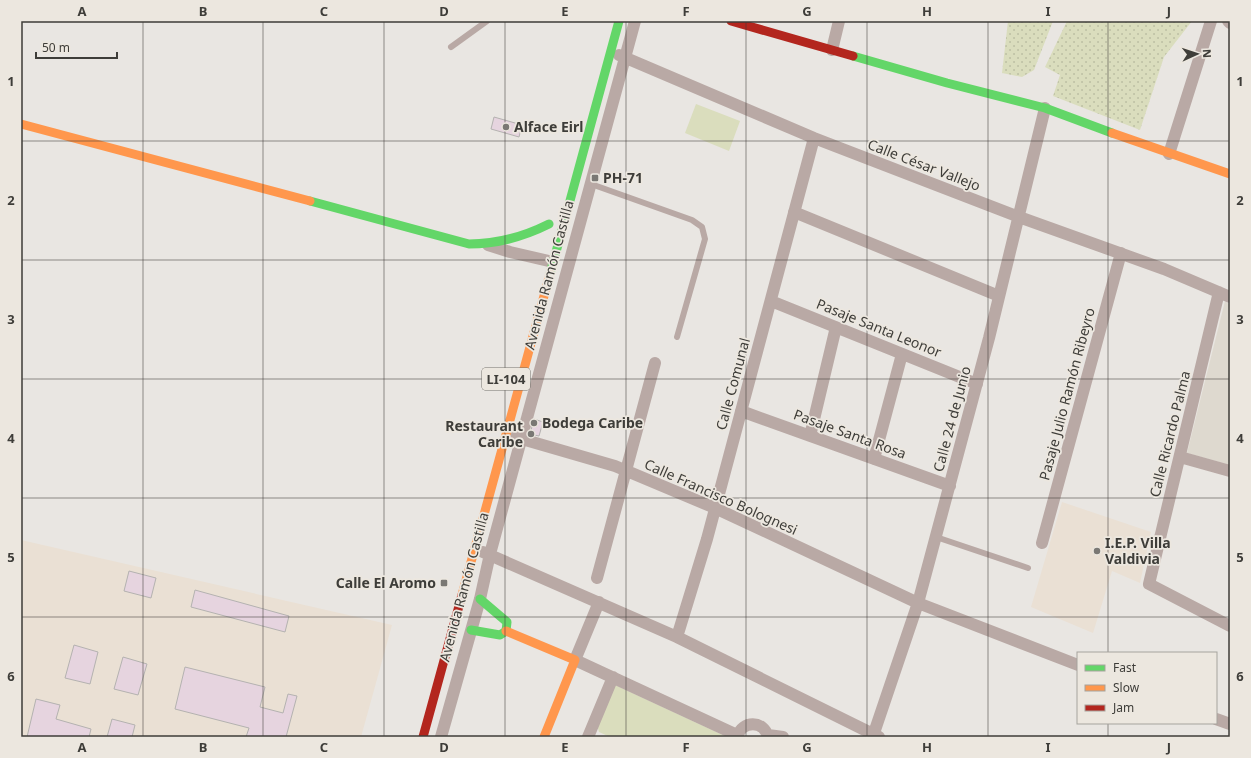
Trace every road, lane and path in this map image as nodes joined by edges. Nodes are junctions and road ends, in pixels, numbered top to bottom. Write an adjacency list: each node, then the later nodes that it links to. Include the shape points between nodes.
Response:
1 (487, 21): 7 (lane)
2 (619, 21): 9 (main road, Avenida Ramón Castilla / LI-104)
3 (635, 21): 10 (street)
4 (731, 21): 8 (main road)
5 (839, 21): 8 (street)
6 (1211, 21): 14 (street)
7 (451, 47)
8 (832, 50): 11 (main road)
9 (610, 52): 10 (street, Calle César Vallejo); 16 (main road, Avenida Ramón Castilla / LI-104)
10 (625, 58): 13 (street, Calle César Vallejo); 17 (street)
11 (1046, 108): 14 (main road); 19 (street, Calle 24 de Junio)
12 (21, 124): 21 (main road, via 469,244)
13 (814, 138): 18 (street, Calle Comunal); 19 (street, Calle César Vallejo)
14 (1169, 154): 15 (main road)
15 (1230, 174)
16 (575, 179): 17 (street); 23 (main road, Avenida Ramón Castilla / LI-104)
17 (591, 184): 28 (street); 30 (lane, via 692,220 702,227 706,238)
18 (794, 212): 25 (street); 26 (street, Calle Comunal)
19 (1019, 217): 22 (street, Calle César Vallejo); 25 (street, Calle 24 de Junio)
20 (545, 238): 21 (main road, Avenida Ramón Castilla, via 550,221 529,235)
21 (487, 245): 23 (street)
22 (1121, 253): 24 (street, Calle César Vallejo); 45 (street, Pasaje Julio Ramón Ribeyro)
23 (553, 262): 27 (main road, Avenida Ramón Castilla / LI-104)
24 (1225, 294): 38 (street, Calle Ricardo Palma)
25 (999, 296): 33 (street, Calle 24 de Junio)
26 (770, 301): 29 (street, Pasaje Santa Leonor); 34 (street, Calle Comunal)
27 (537, 318): 28 (street); 35 (main road, Avenida Ramón Castilla / LI-104)
28 (553, 322): 37 (street)
29 (836, 327): 31 (street, Pasaje Santa Leonor); 36 (street)
30 (677, 337)
31 (902, 354): 33 (street, Pasaje Santa Leonor); 39 (street)
32 (655, 363): 40 (street)
33 (977, 384): 42 (street, Calle 24 de Junio)
34 (741, 411): 36 (street, Pasaje Santa Rosa); 43 (street, Calle Comunal)
35 (506, 434): 37 (street, Calle Francisco Bolognesi); 46 (main road, Avenida Ramón Castilla / LI-104)
36 (810, 436): 39 (street, Pasaje Santa Rosa)
37 (522, 438): 40 (street, Calle Francisco Bolognesi); 47 (street)
38 (1180, 457): 41 (street); 54 (street, Calle Ricardo Palma, via 1148,584)
39 (874, 459): 42 (street, Pasaje Santa Rosa)
40 (626, 471): 43 (street, Calle Francisco Bolognesi); 49 (street)
41 (1230, 471)
42 (950, 486): 44 (street, Calle 24 de Junio)
43 (715, 508): 52 (street, Calle Francisco Bolognesi); 57 (street, Calle Comunal)
44 (936, 538): 48 (lane); 52 (street, Calle 24 de Junio)
45 (1042, 543)
46 (474, 549): 47 (street); 53 (main road, Avenida Ramón Castilla / LI-104)
47 (490, 554): 50 (street); 51 (street)
48 (1028, 568)
49 (597, 578)
50 (480, 599): 55 (street); 56 (main road, via 507,622)
51 (599, 602): 57 (street); 58 (street)
52 (918, 603): 59 (street, Calle Francisco Bolognesi); 64 (street, Calle 24 de Junio)
53 (454, 626): 55 (street); 67 (main road, Avenida Ramón Castilla / LI-104)
54 (1230, 626)
55 (471, 630): 56 (main road, via 500,635); 68 (street)
56 (506, 630): 58 (main road)
57 (677, 637): 64 (street)
58 (575, 660): 60 (street); 69 (main road)
59 (1077, 665)
60 (613, 677): 63 (street); 65 (street)
61 (1217, 719): 62 (street)
62 (1230, 724)
63 (593, 735)
64 (877, 735)
65 (737, 736): 66 (street, via 743,727 752,724 762,727)
66 (768, 736): 70 (street)
67 (423, 737)
68 (441, 737)
69 (544, 737)
70 (782, 737)

